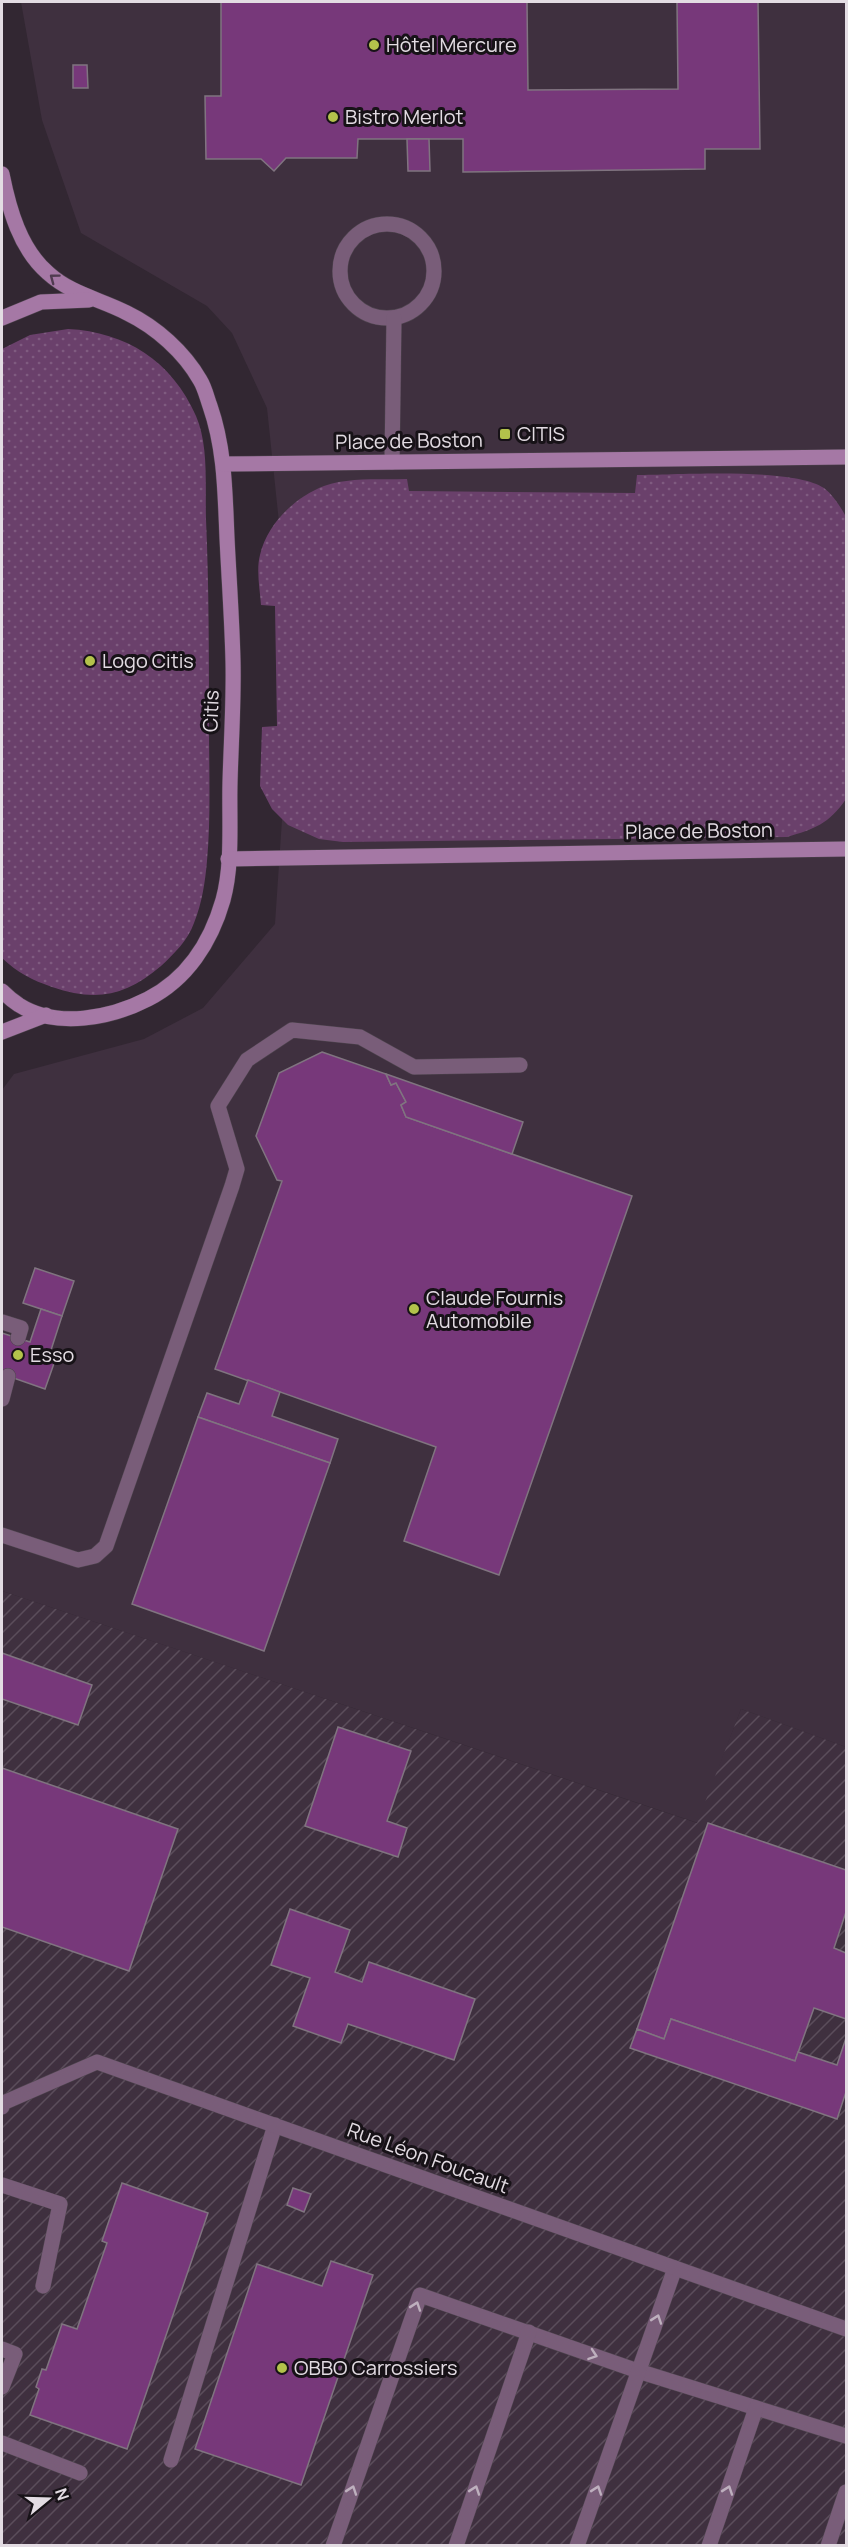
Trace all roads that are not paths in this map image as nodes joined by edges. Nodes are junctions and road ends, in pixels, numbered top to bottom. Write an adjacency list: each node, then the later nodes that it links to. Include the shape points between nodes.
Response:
1 (2, 174): 2 (main road, one-way to 1, via 46,272 25,244 7,200)
2 (92, 300): 3 (main road, via 41,302); 7 (main road, Citis, via 127,312 160,334 182,356 201,381 217,427)
3 (2, 318)
4 (394, 318): 4 (street, via 410,313 422,303 431,289 434,273 425,243 398,225 382,224 368,228 351,242 341,262 340,277 349,298 365,313); 6 (street)
5 (846, 457): 6 (main road, Place de Boston)
6 (392, 462): 7 (main road, Place de Boston)
7 (223, 464): 9 (main road, Citis, via 233,662)
8 (846, 849): 9 (main road, Place de Boston)
9 (228, 859): 11 (main road, Citis, via 224,896 208,940 193,963 163,991 120,1011 94,1017)
10 (2, 991): 11 (main road, Citis, via 20,1006)
11 (46, 1015): 12 (main road)
12 (2, 1032)
13 (520, 1065): 18 (street, via 414,1067 360,1037 292,1030 247,1060 218,1106 237,1169 106,1546 95,1556 78,1560)
14 (2, 1322): 15 (street, via 21,1328)
15 (18, 1338)
16 (8, 1376): 17 (street)
17 (2, 1399)
18 (2, 1535)
19 (2, 2107): 20 (street, Rue Léon Foucault, via 3,2103 97,2062)
20 (275, 2125): 22 (street, Rue Léon Foucault); 32 (street)
21 (2, 2185): 23 (street, via 60,2204)
22 (675, 2268): 24 (street, Rue Léon Foucault); 27 (street, one-way to 22)
23 (43, 2286)
24 (846, 2329)
25 (529, 2332): 27 (street, one-way to 27); 35 (street, one-way to 25, via 420,2295); 36 (street, one-way to 25)
26 (2, 2349): 28 (street, via 15,2354)
27 (638, 2371): 29 (street); 37 (street, one-way to 27)
28 (2, 2387)
29 (756, 2408): 30 (street); 38 (street, one-way to 29)
30 (846, 2436)
31 (2, 2443): 33 (street)
32 (171, 2460)
33 (80, 2473)
34 (846, 2492): 39 (street)
35 (333, 2546)
36 (456, 2546)
37 (577, 2546)
38 (709, 2546)
39 (828, 2546)

